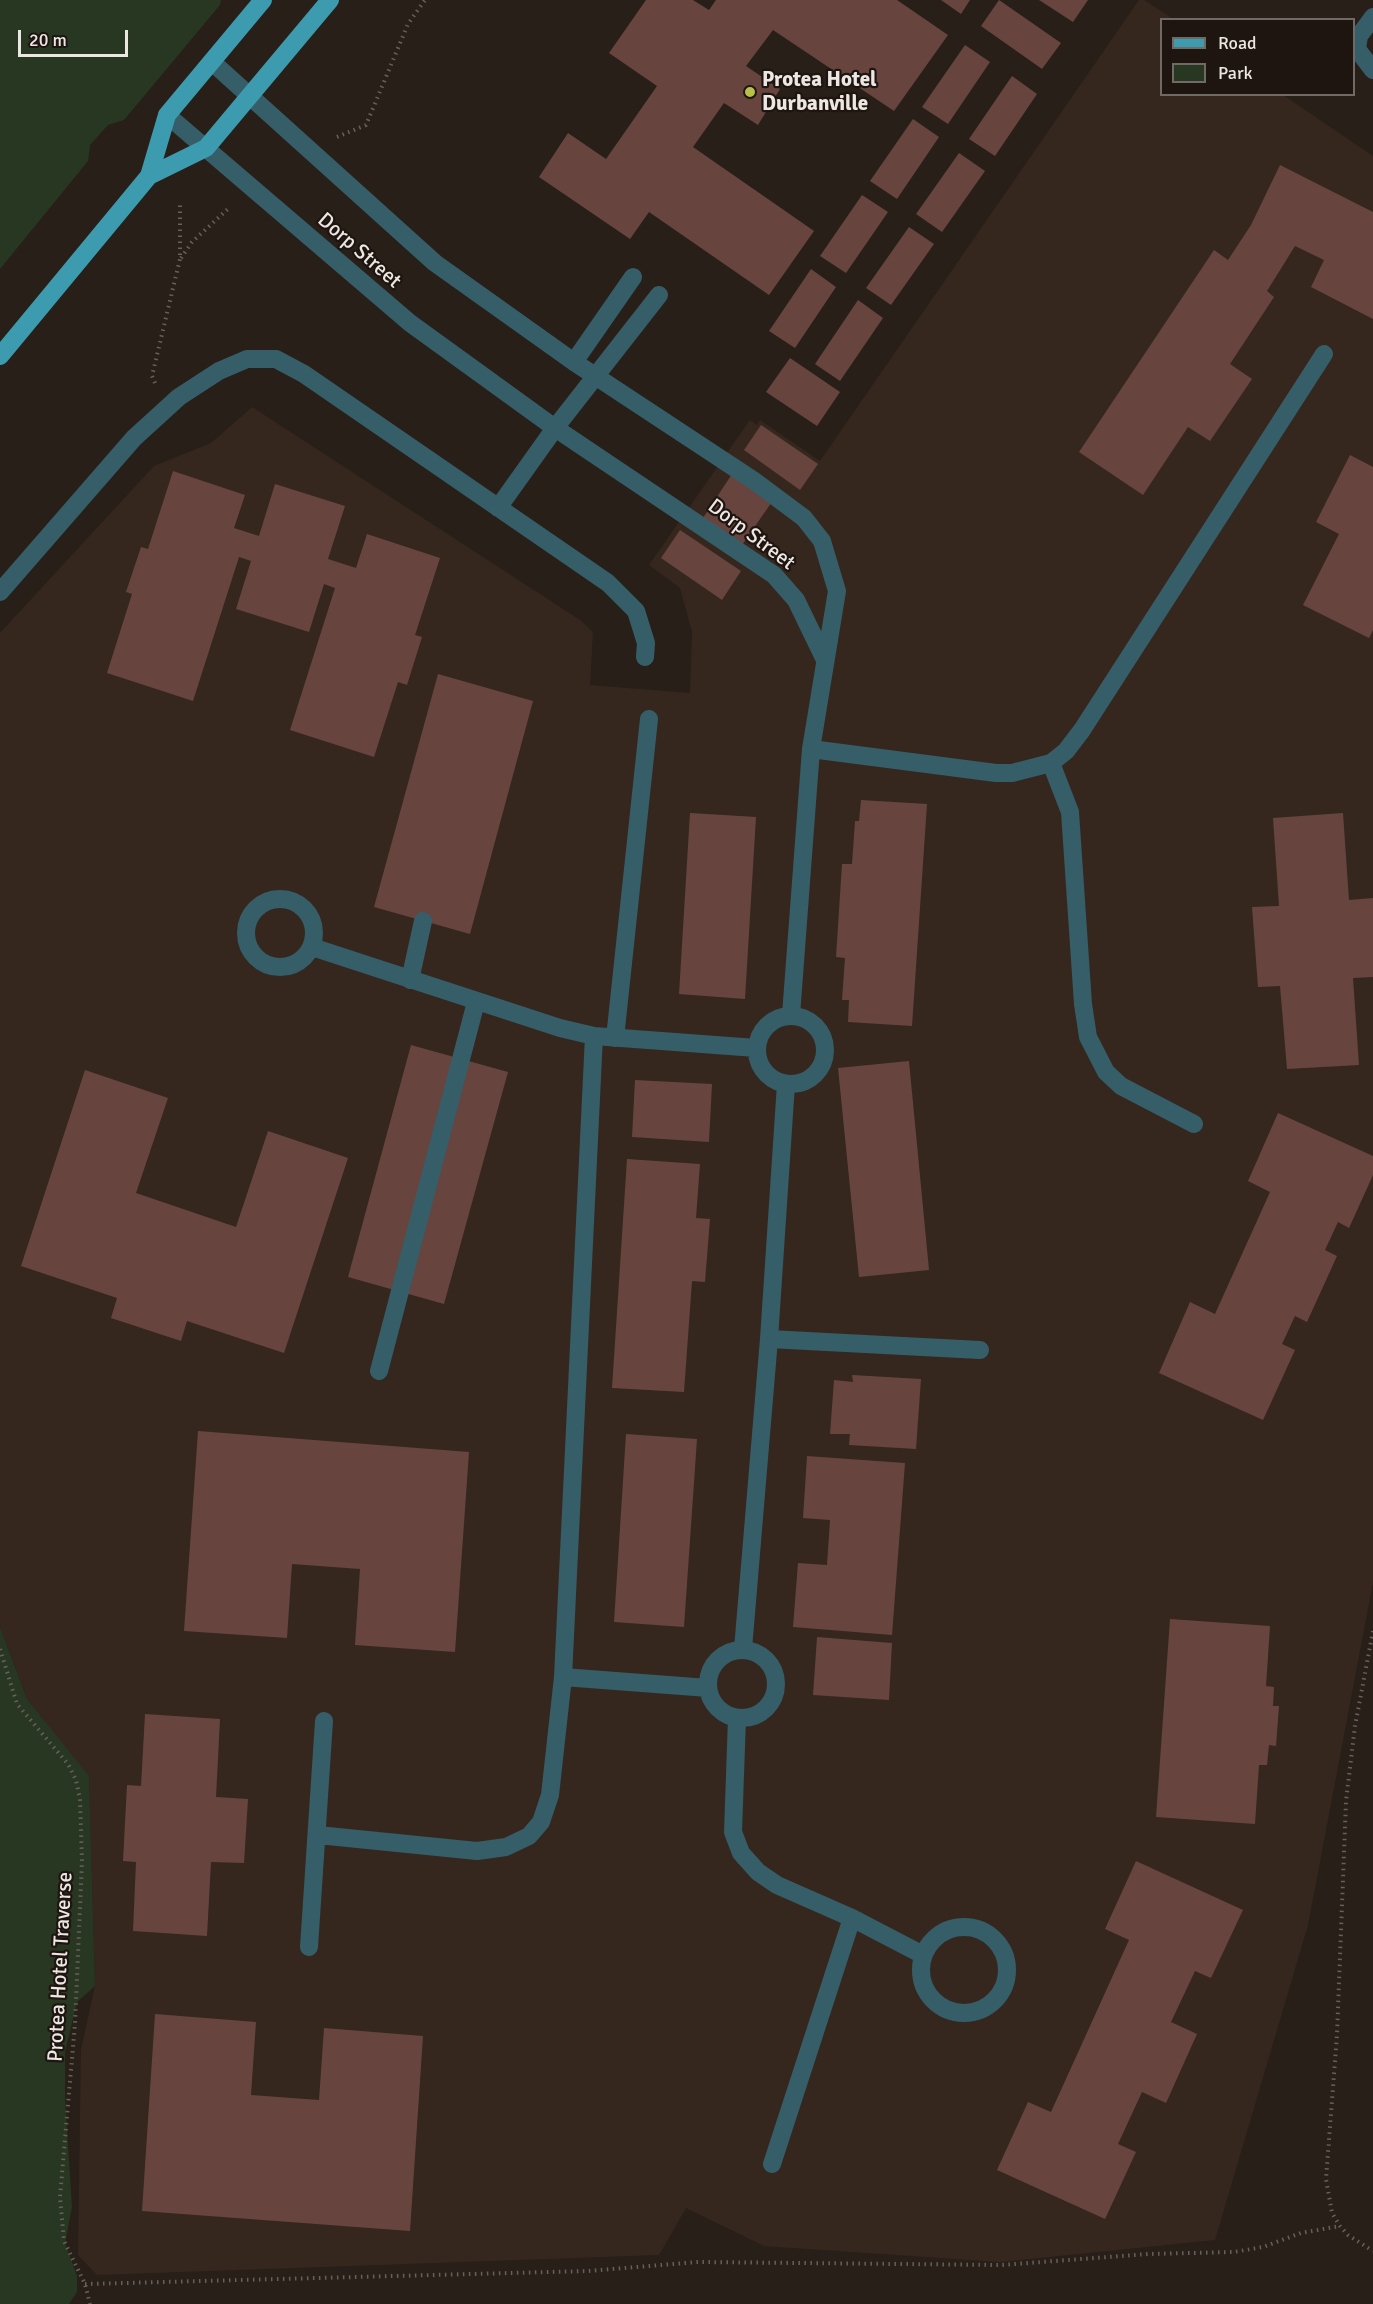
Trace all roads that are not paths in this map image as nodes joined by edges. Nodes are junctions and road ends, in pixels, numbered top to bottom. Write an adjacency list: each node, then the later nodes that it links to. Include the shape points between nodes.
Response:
1 (263, 0): 4 (main road)
2 (330, 0): 6 (main road)
3 (1373, 17): 5 (lane, via 1359,36 1357,49)
4 (212, 62): 6 (lane, Dorp Street); 7 (main road)
5 (1373, 70)
6 (250, 95): 8 (main road); 14 (lane, Dorp Street, via 435,263)
7 (167, 115): 8 (lane, Dorp Street); 9 (main road)
8 (206, 148): 9 (main road); 16 (lane, Dorp Street, via 410,323)
9 (148, 176): 13 (main road)
10 (633, 277): 14 (lane)
11 (659, 295): 15 (lane)
12 (1324, 354): 23 (lane, via 1082,730)
13 (0, 357)
14 (574, 362): 15 (lane, Dorp Street)
15 (597, 377): 16 (lane); 20 (lane, Dorp Street, via 804,518 822,541 837,591)
16 (555, 428): 17 (lane); 20 (lane, Dorp Street, via 774,575 796,600)
17 (498, 508): 18 (lane, via 304,374 276,359 247,359 178,397 134,438); 19 (lane, via 623,595 636,611)
18 (0, 592)
19 (645, 657)
20 (825, 660): 22 (lane)
21 (649, 719): 30 (lane)
22 (811, 749): 23 (lane, via 1012,774); 28 (lane)
23 (1051, 763): 33 (lane, via 1070,812 1088,1037 1106,1072 1121,1086)
24 (423, 921): 26 (lane)
25 (312, 947): 26 (lane)
26 (410, 980): 27 (lane)
27 (476, 1002): 29 (lane); 36 (lane)
28 (792, 1015): 31 (lane, via 771,1021); 32 (lane, via 820,1031 825,1053 816,1073 796,1084)
29 (594, 1036): 30 (lane); 38 (lane)
30 (615, 1038): 31 (lane)
31 (756, 1048): 32 (lane, via 757,1058 768,1075)
32 (786, 1084): 34 (lane)
33 (1194, 1124)
34 (769, 1339): 35 (lane); 37 (lane)
35 (980, 1350)
36 (379, 1371)
37 (743, 1649): 39 (lane, via 717,1660 711,1668); 40 (lane, via 772,1665 777,1687 768,1707 748,1718)
38 (563, 1677): 39 (lane); 42 (lane, via 550,1795 541,1822 529,1836 506,1846 477,1851)
39 (708, 1688): 40 (lane, via 715,1704)
40 (737, 1718): 43 (lane, via 733,1832 741,1853 777,1885)
41 (324, 1721): 42 (lane)
42 (318, 1835): 44 (lane)
43 (852, 1918): 45 (lane); 46 (lane)
44 (309, 1947)
45 (923, 1955): 45 (lane, via 939,1935 963,1927 976,1929 998,1944 1003,1955 1006,1967 1001,1991 993,2001 971,2013 946,2009 927,1992 921,1968)
46 (772, 2164)

